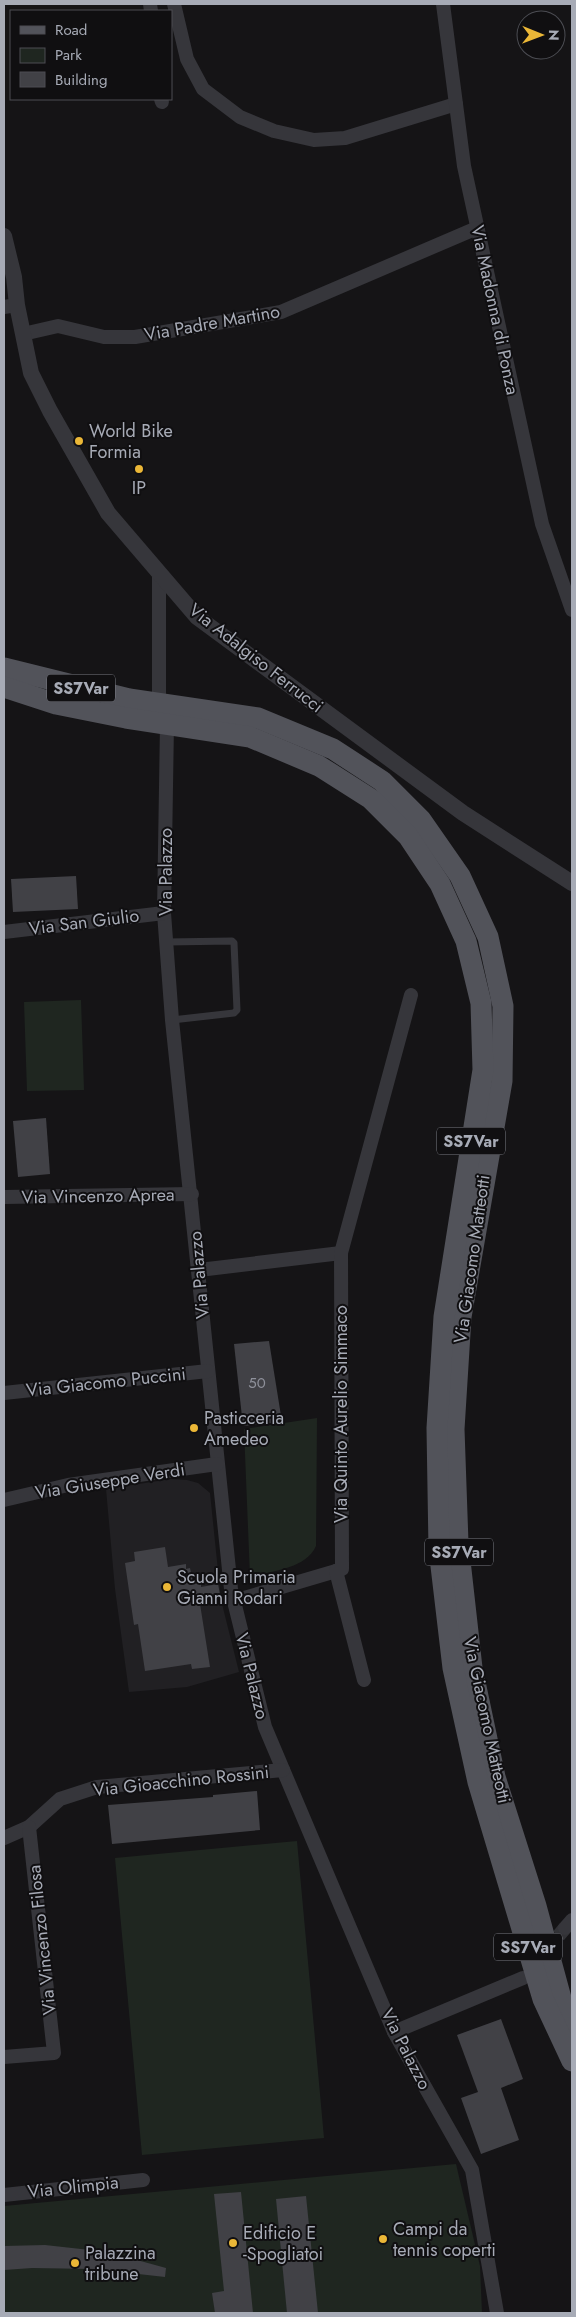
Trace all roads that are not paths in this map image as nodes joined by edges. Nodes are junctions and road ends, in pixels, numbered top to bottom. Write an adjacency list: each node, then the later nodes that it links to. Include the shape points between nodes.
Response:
1 (174, 4): 3 (street, via 187,59 203,89 240,117 274,132 314,140 345,138)
2 (442, 4): 3 (street, Via Madonna di Ponza)
3 (456, 104): 4 (street, Via Madonna di Ponza)
4 (477, 228): 7 (street, Via Padre Martino, via 281,312 135,338 104,337 58,326); 9 (street, Via Madonna di Ponza, via 542,524)
5 (4, 236): 6 (street, Via Adalgiso Ferrucci, via 14,277)
6 (11, 306): 7 (street, Via Adalgiso Ferrucci)
7 (23, 334): 8 (street, Via Adalgiso Ferrucci, via 31,373 103,505)
8 (159, 573): 12 (street); 14 (street, Via Adalgiso Ferrucci, via 197,617 463,813)
9 (572, 610)
10 (4, 668): 12 (main road, Via Giacomo Matteotti / SS7Var, via 129,699)
11 (4, 687): 13 (main road, Via Giacomo Matteotti / SS7Var, via 56,704)
12 (159, 702): 36 (main road, Via Giacomo Matteotti / SS7Var, via 258,718 333,748 382,781 421,820 460,876 488,937 503,1006 502,1081 461,1317 454,1429 458,1543 472,1668 495,1777 536,1906)
13 (166, 724): 15 (street, Via Palazzo); 38 (main road, Via Giacomo Matteotti / SS7Var, via 250,737 319,766 371,799 408,836 440,884 466,941 481,1003 483,1070 444,1317 437,1428 439,1549 453,1668 478,1782 543,1999)
14 (572, 884)
15 (164, 913): 16 (street, Via San Giulio); 17 (street, Via Palazzo)
16 (4, 932)
17 (167, 942): 19 (street, Via Palazzo); 19 (lane, via 234,943 237,1010 234,1013)
18 (411, 995): 22 (street, Via Quinto Aurelio Simmaco)
19 (172, 1020): 20 (street, Via Palazzo)
20 (192, 1194): 21 (street, Via Vincenzo Aprea); 23 (street, Via Palazzo)
21 (4, 1197)
22 (341, 1253): 23 (street); 28 (street, Via Quinto Aurelio Simmaco, via 342,1569)
23 (199, 1270): 24 (street, Via Palazzo)
24 (208, 1371): 25 (street, Via Giacomo Puccini); 26 (street, Via Palazzo)
25 (4, 1393)
26 (217, 1464): 27 (street, Via Giuseppe Verdi, via 68,1485); 29 (street, Via Palazzo)
27 (4, 1500)
28 (336, 1571): 29 (street); 30 (street)
29 (234, 1601): 31 (street, Via Palazzo, via 265,1727)
30 (364, 1680)
31 (283, 1770): 32 (street, Via Gioacchino Rossini, via 97,1787 60,1799); 35 (street, Via Palazzo)
32 (29, 1827): 33 (street, Via Gioacchino Rossini); 37 (street, Via Vincenzo Filosa, via 54,2052)
33 (4, 1838)
34 (522, 1978): 35 (street)
35 (394, 2032): 41 (street, Via Palazzo, via 472,2170)
36 (572, 2039)
37 (4, 2056)
38 (572, 2061)
39 (143, 2180): 40 (street, Via Olimpia)
40 (4, 2195)
41 (497, 2313)

